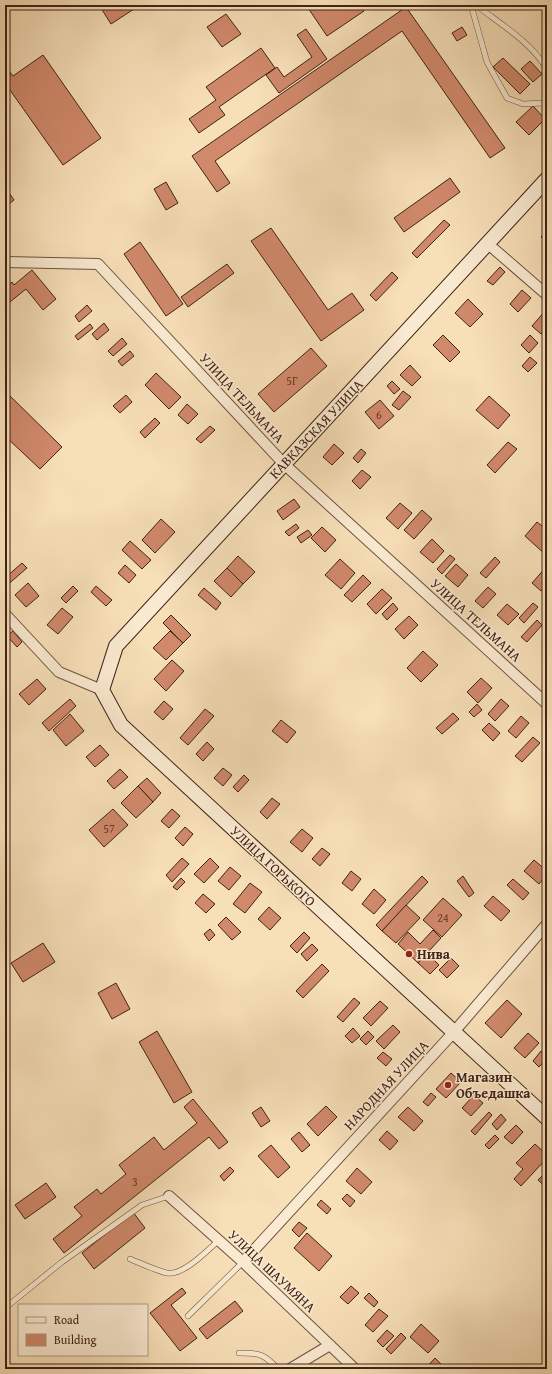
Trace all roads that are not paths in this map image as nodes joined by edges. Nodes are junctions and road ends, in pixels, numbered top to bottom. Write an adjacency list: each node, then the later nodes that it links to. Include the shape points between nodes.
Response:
1 (471, 5): 4 (lane, via 487,62 507,98 523,104)
2 (476, 5): 3 (lane, via 517,37 542,60)
3 (547, 70)
4 (546, 102)
5 (547, 179): 6 (main road, КАВКАЗСКАЯ УЛИЦА)
6 (487, 243): 8 (street); 9 (main road, КАВКАЗСКАЯ УЛИЦА)
7 (5, 262): 9 (street, УЛИЦА ТЕЛЬМАНА, via 98,264)
8 (547, 296)
9 (284, 464): 11 (main road, КАВКАЗСКАЯ УЛИЦА, via 116,646); 12 (street, УЛИЦА ТЕЛЬМАНА)
10 (5, 614): 11 (street, via 59,672)
11 (102, 690): 14 (main road, УЛИЦА ГОРЬКОГО, via 121,725)
12 (547, 704)
13 (547, 924): 14 (street, НАРОДНАЯ УЛИЦА)
14 (453, 1033): 15 (main road, УЛИЦА ГОРЬКОГО); 19 (street, НАРОДНАЯ УЛИЦА)
15 (547, 1118)
16 (169, 1196): 17 (street, УЛИЦА ШАУМЯНА); 20 (lane, via 142,1205 62,1262)
17 (218, 1240): 18 (lane, via 179,1272 168,1274); 19 (street, УЛИЦА ШАУМЯНА)
18 (130, 1259)
19 (243, 1262): 21 (lane); 22 (street, УЛИЦА ШАУМЯНА)
20 (5, 1308)
21 (188, 1316)
22 (330, 1345): 25 (street); 26 (street, УЛИЦА ШАУМЯНА)
23 (239, 1353): 24 (lane, via 258,1353 268,1358)
24 (278, 1369)
25 (290, 1369)
26 (355, 1369)

